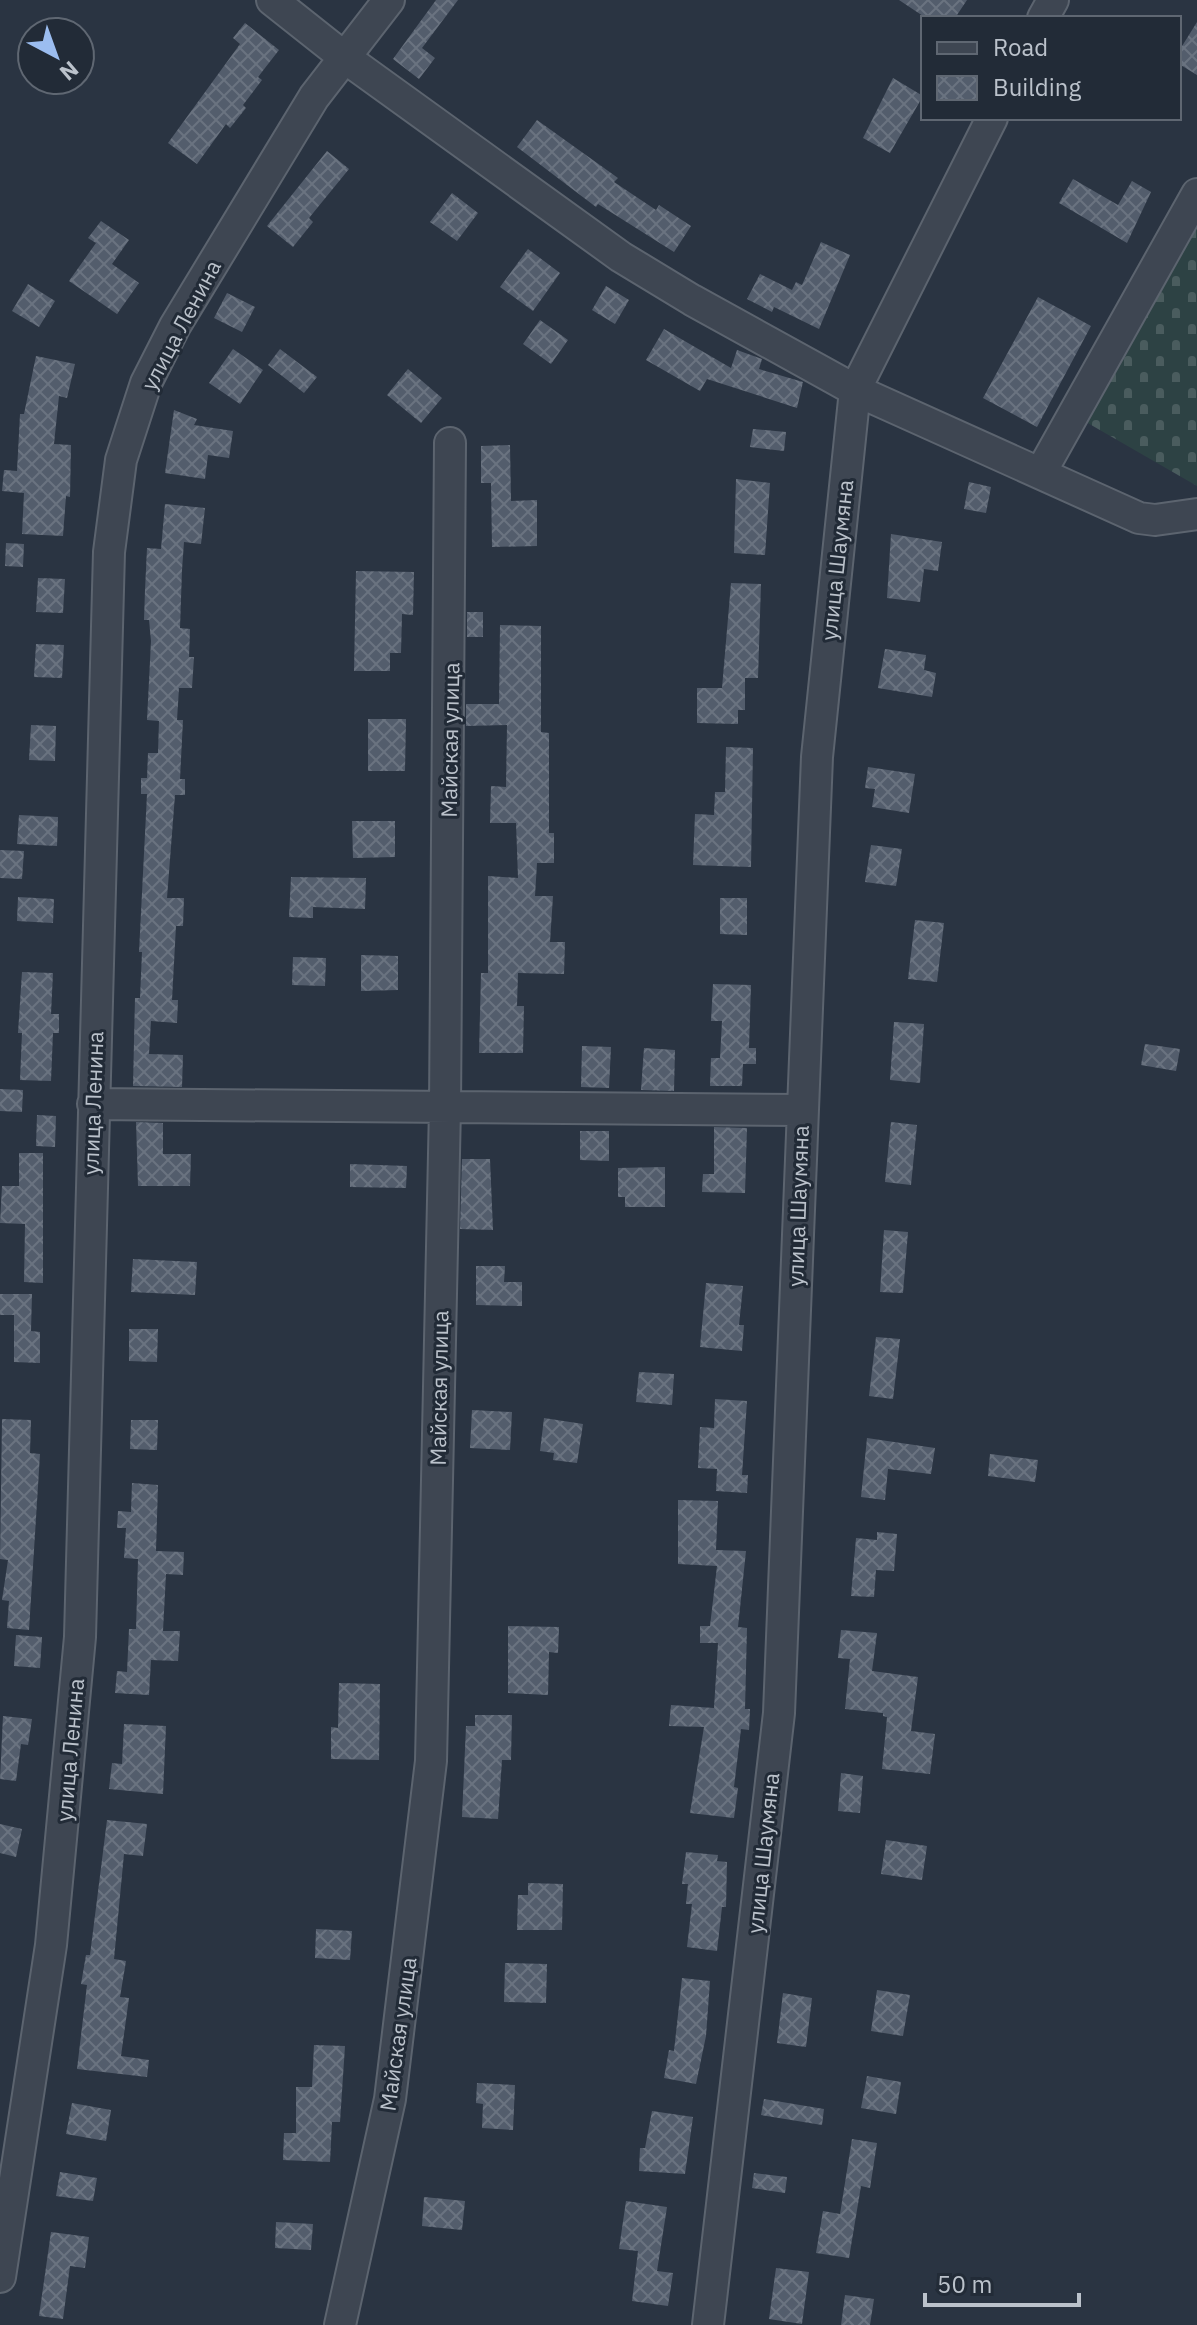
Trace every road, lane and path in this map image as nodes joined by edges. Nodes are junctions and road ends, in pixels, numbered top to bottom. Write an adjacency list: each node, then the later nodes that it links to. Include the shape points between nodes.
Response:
1 (272, 0): 3 (street)
2 (389, 0): 3 (street, улица Ленина)
3 (344, 57): 7 (street, via 621,257); 11 (street, улица Ленина, via 314,97 175,326 146,383 121,460 109,552)
4 (991, 120): 7 (street, улица Шаумяна)
5 (1197, 194): 6 (street)
6 (1187, 236): 9 (street)
7 (855, 390): 9 (street); 13 (street, улица Шаумяна, via 817,757)
8 (450, 443): 12 (street, Майская улица)
9 (1041, 472): 10 (street, via 1139,518)
10 (1197, 514)
11 (93, 1104): 12 (street); 14 (street, улица Ленина, via 80,1637 51,1945)
12 (445, 1107): 13 (street); 15 (street, Майская улица, via 431,1761 390,2099)
13 (801, 1110): 16 (street, улица Шаумяна, via 779,1713)
14 (0, 2277)
15 (340, 2325)
16 (708, 2325)

